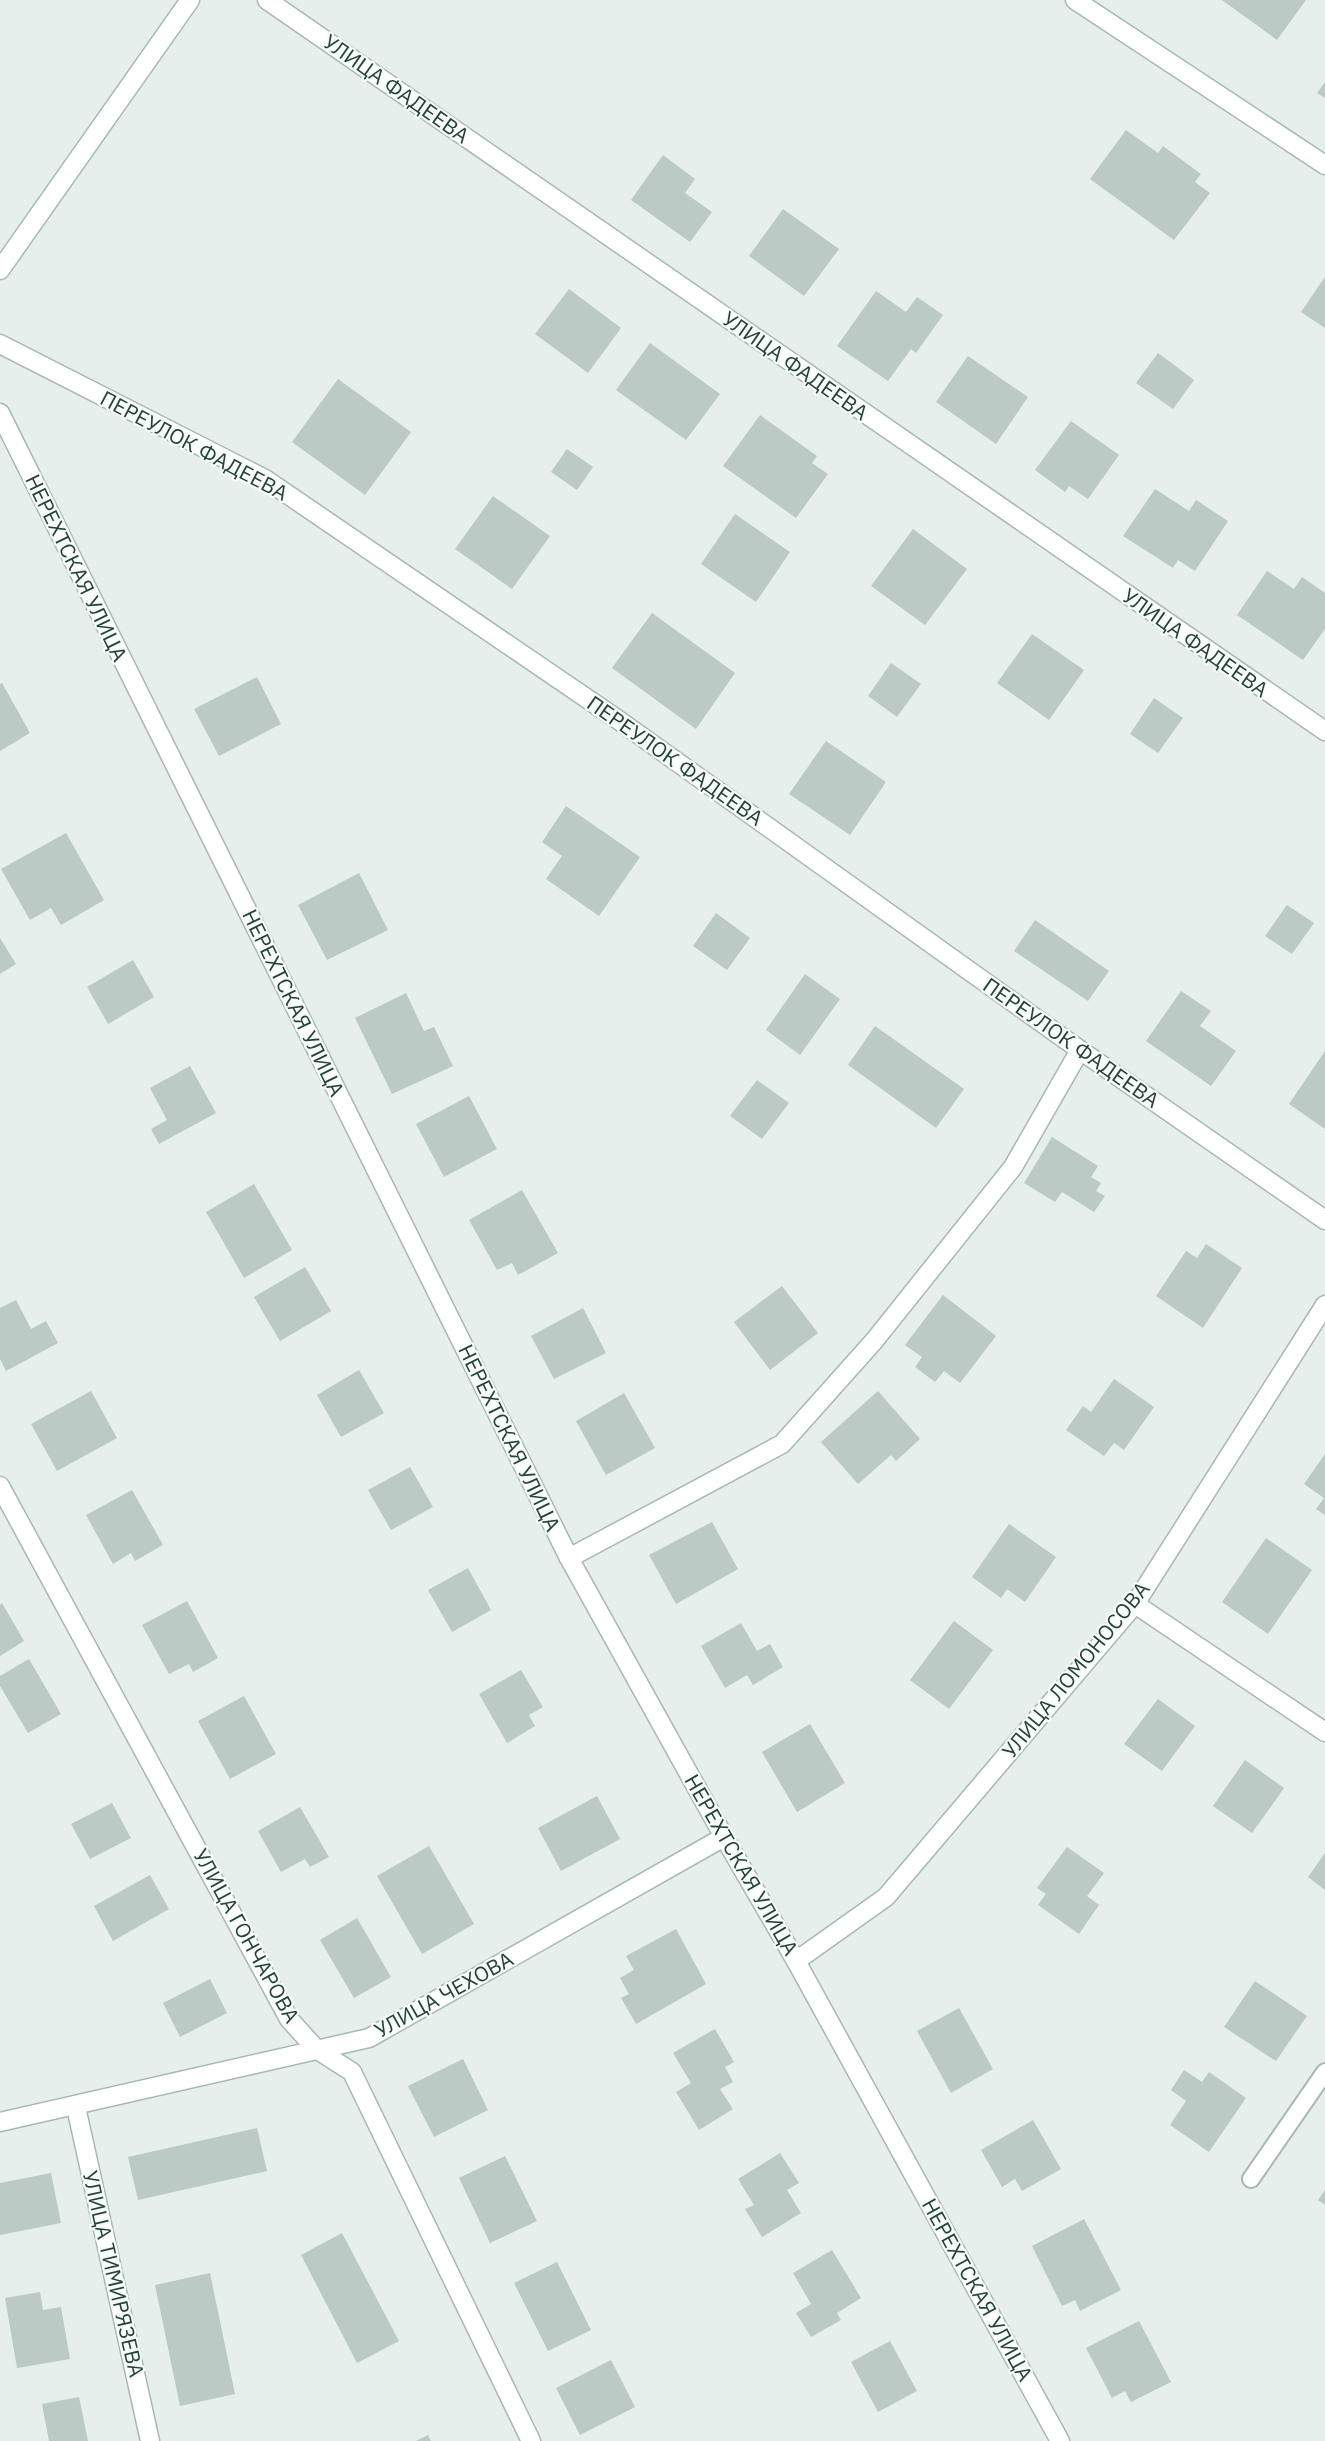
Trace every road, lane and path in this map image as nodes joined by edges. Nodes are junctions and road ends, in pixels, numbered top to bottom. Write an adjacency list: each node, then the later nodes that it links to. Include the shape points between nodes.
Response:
1 (190, 0): 5 (street)
2 (267, 0): 8 (street, УЛИЦА ФАДЕЕВА)
3 (1076, 0): 4 (street)
4 (1325, 165)
5 (0, 270)
6 (0, 344): 9 (street, ПЕРЕУЛОК ФАДЕЕВА, via 265,479 617,719)
7 (0, 413): 13 (street, НЕРЕХТСКАЯ УЛИЦА)
8 (1325, 731)
9 (1080, 1050): 10 (street, ПЕРЕУЛОК ФАДЕЕВА); 13 (street, via 1013,1167 874,1341 782,1444)
10 (1325, 1220)
11 (1325, 1305): 14 (street, УЛИЦА ЛОМОНОСОВА)
12 (0, 1486): 18 (street, УЛИЦА ГОНЧАРОВА, via 289,2019)
13 (569, 1558): 16 (street, НЕРЕХТСКАЯ УЛИЦА)
14 (1135, 1604): 15 (street); 17 (street, УЛИЦА ЛОМОНОСОВА, via 886,1897)
15 (1325, 1732)
16 (724, 1837): 17 (street, НЕРЕХТСКАЯ УЛИЦА); 18 (street, УЛИЦА ЧЕХОВА, via 369,2038)
17 (796, 1961): 25 (street, НЕРЕХТСКАЯ УЛИЦА)
18 (316, 2049): 20 (street, УЛИЦА ЧЕХОВА); 24 (street, УЛИЦА ГОНЧАРОВА, via 352,2072)
19 (1325, 2072): 22 (lane)
20 (76, 2107): 21 (street, УЛИЦА ЧЕХОВА); 23 (street, УЛИЦА ТИМИРЯЗЕВА)
21 (0, 2122)
22 (1251, 2179)
23 (150, 2441)
24 (531, 2441)
25 (1060, 2441)

